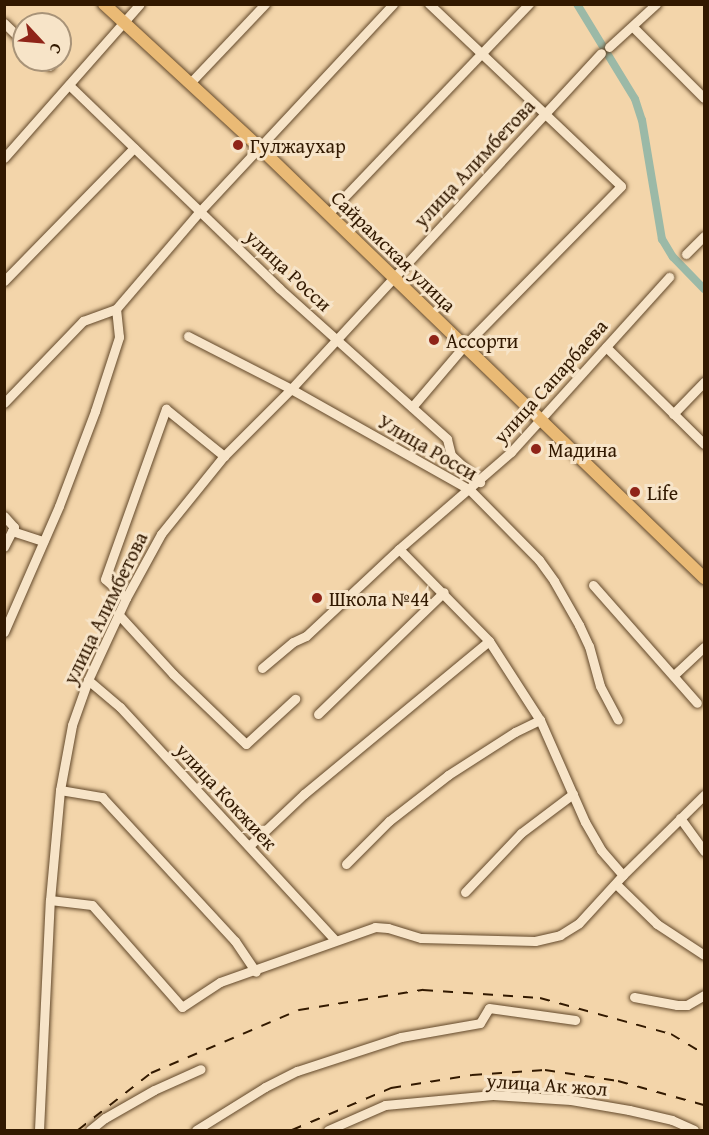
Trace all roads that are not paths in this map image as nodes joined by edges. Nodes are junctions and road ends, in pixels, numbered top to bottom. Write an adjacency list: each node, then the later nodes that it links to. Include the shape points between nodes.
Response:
1 (104, 4): 8 (main road, Сайрамская улица)
2 (140, 4): 8 (street)
3 (265, 4): 11 (street)
4 (393, 4): 15 (street)
5 (429, 4): 10 (street)
6 (529, 4): 10 (street)
7 (656, 4): 9 (street, улица Алимбетова)
8 (123, 22): 11 (main road, Сайрамская улица); 12 (street)
9 (633, 27): 13 (street); 14 (street, улица Алимбетова, via 605,50)
10 (480, 56): 14 (street); 19 (street)
11 (190, 83): 15 (main road, Сайрамская улица)
12 (69, 85): 16 (street, улица Росси); 17 (street)
13 (705, 98)
14 (544, 114): 22 (street, улица Алимбетова); 28 (street, via 621,186)
15 (259, 147): 18 (street); 19 (main road, Сайрамская улица)
16 (134, 148): 18 (street, улица Росси); 24 (street)
17 (4, 158)
18 (201, 210): 25 (street); 27 (street, улица Росси)
19 (328, 214): 22 (main road, Сайрамская улица)
20 (705, 236): 21 (street)
21 (686, 254)
22 (393, 276): 27 (street, улица Алимбетова); 28 (main road, Сайрамская улица)
23 (669, 277): 29 (street, улица Сапарбаева)
24 (4, 280)
25 (116, 309): 32 (street, via 83,321); 42 (street, via 119,337 91,422)
26 (188, 336): 31 (street, Улица Росси)
27 (336, 339): 31 (street, улица Алимбетова); 33 (street, улица Росси)
28 (464, 346): 33 (street); 35 (main road, Сайрамская улица)
29 (606, 348): 34 (street); 35 (street, улица Сапарбаева)
30 (705, 382): 34 (street)
31 (291, 389): 37 (street, улица Алимбетова); 39 (street, Улица Росси)
32 (4, 403)
33 (412, 407): 38 (street, улица Росси, via 447,439 451,455)
34 (673, 414): 36 (street)
35 (542, 421): 38 (street, улица Сапарбаева); 45 (main road, Сайрамская улица)
36 (705, 444)
37 (225, 456): 48 (street, улица Алимбетова, via 161,534); 48 (street, via 165,409 105,579)
38 (480, 482): 39 (street, улица Сапарбаева)
39 (470, 490): 44 (street, улица Сапарбаева); 60 (street, Улица Росси, via 539,560 554,581 589,646 600,686)
40 (4, 516): 41 (street)
41 (13, 529): 42 (street); 43 (street)
42 (43, 541): 50 (street)
43 (4, 547)
44 (399, 549): 47 (street); 53 (street, улица Сапарбаева, via 306,636)
45 (705, 578)
46 (593, 585): 54 (street)
47 (444, 592): 51 (street); 58 (street)
48 (126, 598): 49 (street, улица Алимбетова)
49 (119, 615): 55 (street, улица Алимбетова); 56 (street, via 246,744)
50 (4, 632)
51 (489, 640): 59 (street); 65 (street, via 304,794)
52 (705, 647): 54 (street)
53 (262, 668)
54 (674, 675): 57 (street)
55 (88, 680): 61 (street, улица Алимбетова, via 72,724); 65 (street, улица Кокжиек, via 120,708)
56 (295, 699)
57 (697, 703)
58 (318, 714)
59 (540, 720): 62 (street); 67 (street, via 448,775 389,821)
60 (618, 720)
61 (60, 790): 71 (street, улица Алимбетова); 74 (street, via 102,797 235,941)
62 (573, 794): 68 (street, via 601,850); 70 (street, via 521,833)
63 (705, 795): 64 (street)
64 (680, 818): 66 (street); 68 (street)
65 (249, 846): 72 (street, улица Кокжиек)
66 (705, 851)
67 (346, 864)
68 (623, 875): 69 (street)
69 (616, 884): 72 (street, via 579,923 535,941 421,938 381,927); 73 (street, via 657,924)
70 (465, 892)
71 (50, 900): 74 (street, via 92,905 182,1007 220,982); 79 (street, улица Алимбетова)
72 (335, 940): 74 (street)
73 (705, 955)
74 (256, 972)
75 (705, 995): 76 (street, via 687,1005)
76 (634, 997)
77 (575, 1020): 81 (street, via 489,1008 480,1023 401,1037 297,1071)
78 (201, 1069): 80 (street, via 154,1090)
79 (39, 1131)
80 (90, 1131)
81 (196, 1131)
82 (328, 1131): 83 (street, улица Ак жол, via 385,1105 493,1095 571,1100 629,1110 672,1120)
83 (694, 1131)

